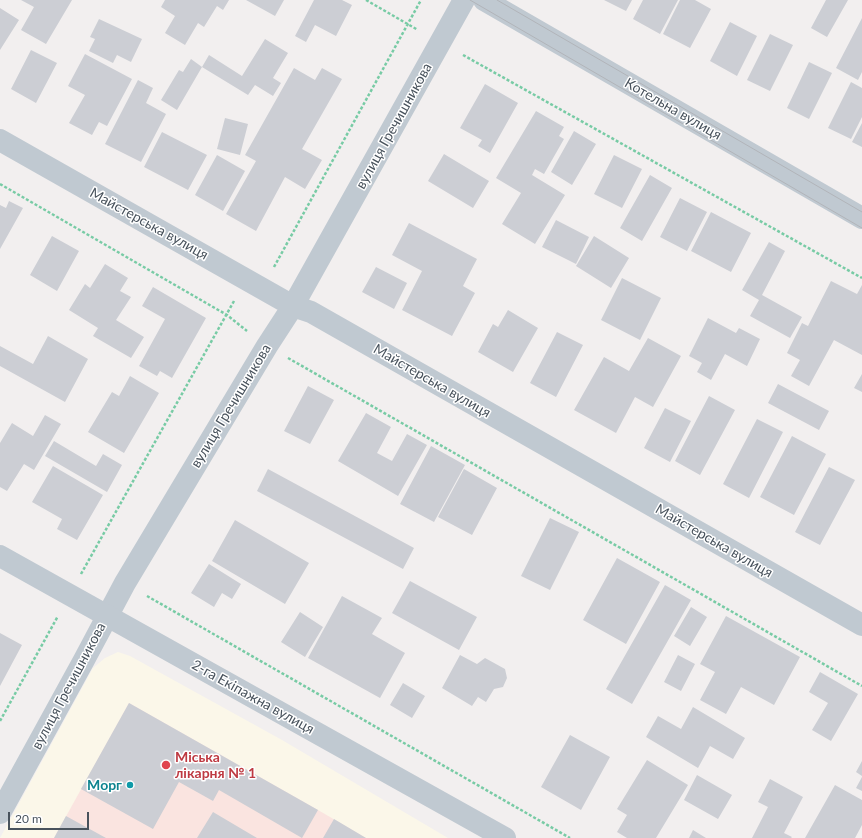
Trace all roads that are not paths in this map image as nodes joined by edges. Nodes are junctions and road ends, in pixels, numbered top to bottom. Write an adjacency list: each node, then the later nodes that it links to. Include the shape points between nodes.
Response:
1 (464, 0): 5 (street, вулиця Гречишникова)
2 (484, 0): 4 (street, Котельна вулиця)
3 (0, 140): 5 (street, Майстерська вулиця)
4 (862, 218)
5 (293, 306): 7 (street, вулиця Гречишникова); 8 (street, Майстерська вулиця, via 311,312)
6 (0, 556): 7 (street, 2-га Екіпажна вулиця)
7 (106, 617): 9 (street, вулиця Гречишникова); 10 (street, 2-га Екіпажна вулиця)
8 (862, 625)
9 (0, 813)
10 (505, 838)

